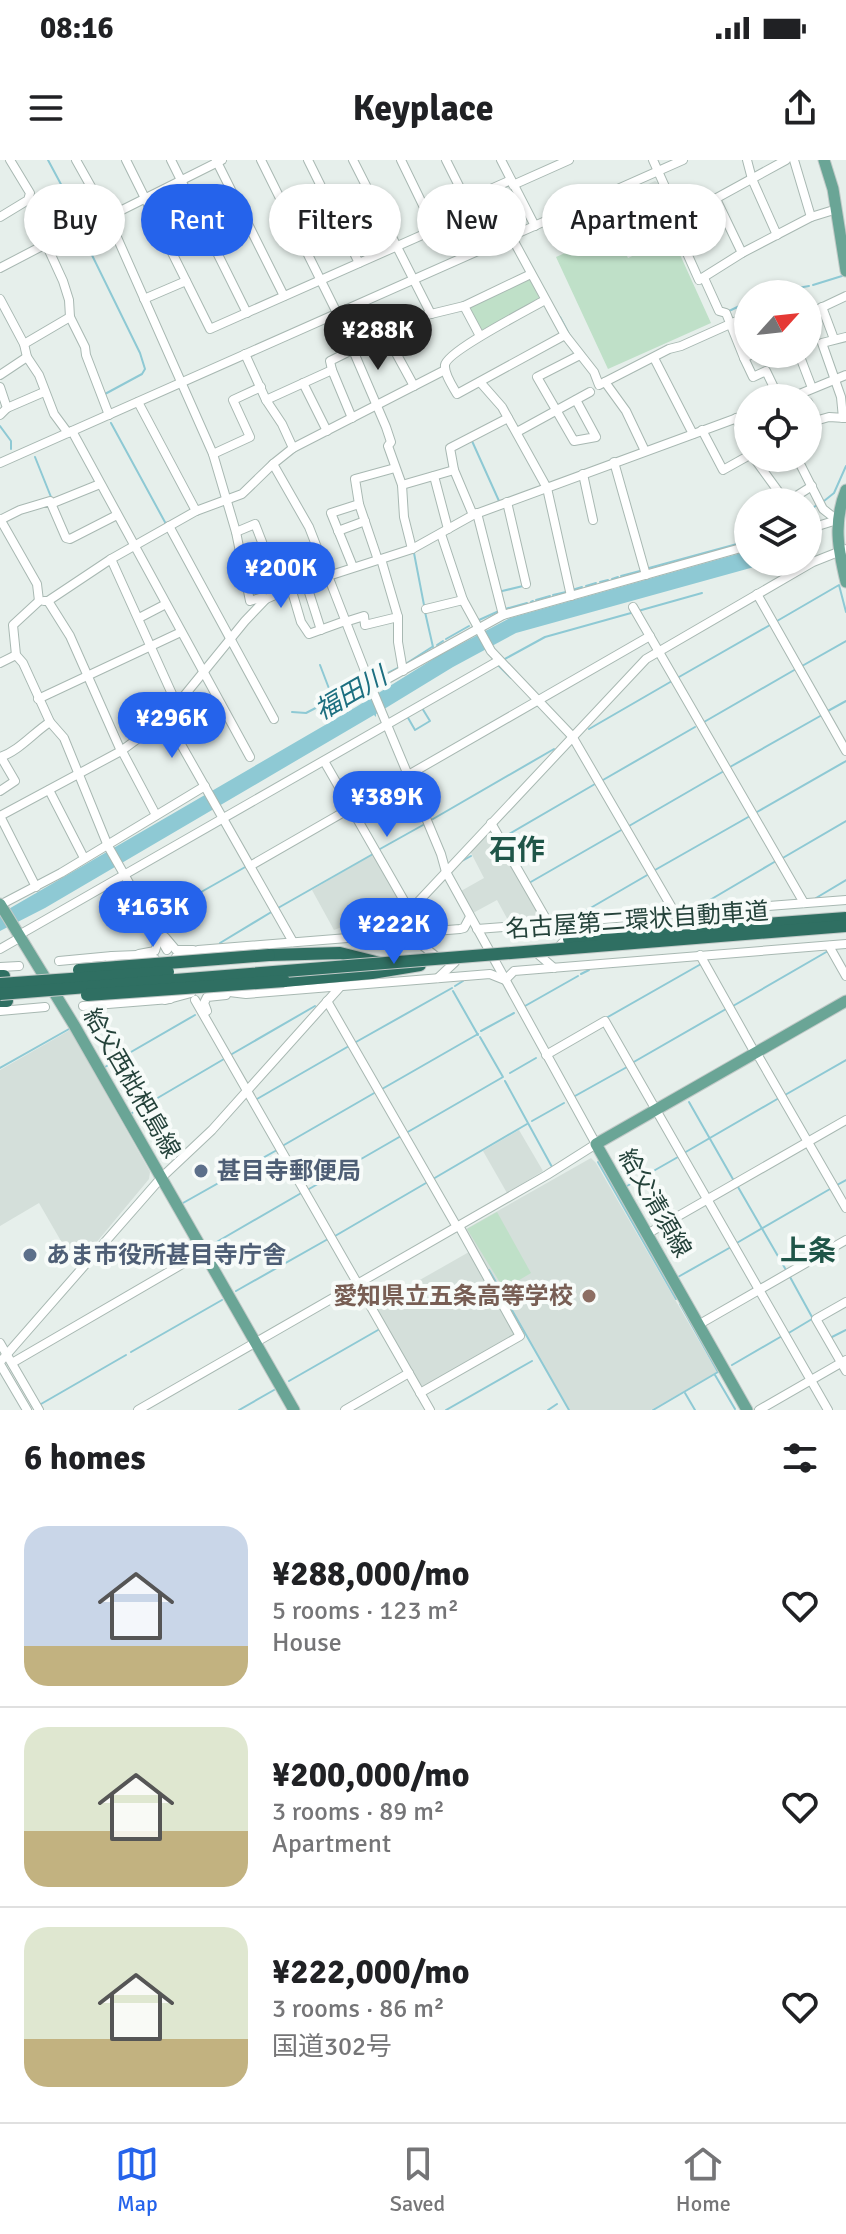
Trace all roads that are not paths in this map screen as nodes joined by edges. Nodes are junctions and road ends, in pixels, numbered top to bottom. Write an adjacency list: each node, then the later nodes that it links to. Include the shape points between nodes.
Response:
1 (10, 160): 33 (street, via 30,193 28,200)
2 (76, 160): 24 (street)
3 (126, 160): 29 (street)
4 (171, 160): 22 (street)
5 (261, 160): 53 (street)
6 (308, 160): 48 (street)
7 (353, 160): 26 (street)
8 (401, 160): 30 (street)
9 (446, 160): 27 (street)
10 (501, 160): 23 (street)
11 (569, 160): 19 (street)
12 (653, 160): 20 (street)
13 (683, 160): 20 (street)
14 (747, 160): 21 (street)
15 (786, 160): 21 (street)
16 (794, 160): 34 (street)
17 (824, 160): 32 (main road)
18 (219, 161): 22 (street); 56 (street)
19 (553, 163): 23 (street)
20 (658, 171): 28 (street); 36 (street)
21 (752, 179): 31 (street); 38 (street)
22 (181, 180): 25 (street); 63 (street)
23 (512, 183): 36 (street)
24 (89, 184)
25 (173, 184)
26 (365, 184)
27 (458, 184)
28 (664, 184)
29 (141, 190)
30 (417, 193)
31 (726, 193)
32 (837, 209): 34 (street); 39 (main road)
33 (0, 217)
34 (811, 217): 38 (street)
35 (726, 220): 40 (street)
36 (535, 226): 37 (street)
37 (526, 230)
38 (777, 235): 40 (street)
39 (843, 246): 50 (main road)
40 (742, 253): 52 (street)
41 (401, 255): 54 (street)
42 (125, 256): 59 (street)
43 (174, 256): 55 (street)
44 (376, 256): 48 (street)
45 (467, 256): 54 (street)
46 (522, 256): 51 (street)
47 (690, 256): 52 (street)
48 (359, 263): 53 (street)
49 (0, 268): 67 (street, via 46,244 63,281)
50 (846, 271)
51 (531, 274): 60 (street); 61 (street)
52 (701, 279): 69 (street)
53 (321, 280): 56 (street); 64 (street)
54 (413, 280): 64 (street); 65 (street)
55 (186, 281): 59 (street); 63 (street, via 210,329)
56 (284, 296): 63 (street)
57 (846, 296): 62 (street)
58 (0, 299): 66 (street)
59 (144, 299): 90 (street)
60 (545, 300): 72 (street); 73 (street)
61 (464, 306): 65 (street); 73 (street)
62 (822, 307): 75 (street)
63 (247, 313)
64 (337, 313): 77 (street); 78 (street)
65 (431, 314): 70 (street)
66 (3, 316): 76 (street)
67 (70, 317): 76 (street); 106 (street)
68 (734, 322): 69 (street)
69 (730, 324): 71 (street); 81 (street)
70 (384, 331): 77 (street); 93 (street)
71 (734, 331)
72 (565, 335): 79 (street); 88 (street)
73 (480, 336): 84 (street, via 449,358)
74 (846, 337): 75 (street)
75 (834, 339): 87 (street, via 822,343)
76 (24, 344): 80 (street)
77 (352, 350): 83 (street, via 330,361); 102 (street)
78 (245, 354): 90 (street); 96 (street)
79 (580, 355): 89 (street, via 599,385); 104 (street, via 537,377)
80 (27, 357): 85 (street); 97 (street)
81 (654, 358): 89 (street); 115 (street)
82 (751, 368): 92 (street, via 753,377 766,371)
83 (332, 370): 91 (street); 107 (street)
84 (445, 370): 88 (street, via 457,394); 93 (street)
85 (0, 375)
86 (846, 375): 87 (street)
87 (834, 378): 94 (street); 109 (street)
88 (480, 382): 108 (street)
89 (605, 382): 117 (street)
90 (182, 383): 101 (street); 118 (street)
91 (303, 383): 99 (street); 112 (street)
92 (772, 384)
93 (414, 386): 102 (street)
94 (822, 386)
95 (0, 387): 103 (street)
96 (261, 387): 99 (street); 118 (street, via 233,400 250,437)
97 (44, 392): 103 (street); 113 (street)
98 (590, 392): 100 (street)
99 (266, 400): 116 (street)
100 (576, 400): 104 (street); 104 (street, via 596,437 574,441)
101 (138, 402): 106 (street); 138 (street)
102 (377, 406): 107 (street); 123 (street)
103 (7, 408): 105 (street)
104 (557, 411): 114 (street)
105 (0, 415)
106 (109, 415): 113 (street)
107 (352, 418): 112 (street)
108 (508, 418): 114 (street); 124 (street, via 450,448)
109 (845, 418): 111 (street)
110 (734, 419): 115 (street)
111 (822, 420)
112 (327, 431): 116 (street)
113 (70, 432): 120 (street); 128 (street)
114 (517, 432): 131 (street)
115 (698, 432): 117 (street); 122 (street, via 723,470)
116 (293, 448): 121 (street)
117 (645, 451): 119 (street)
118 (213, 454): 134 (street)
119 (614, 462): 126 (street); 158 (street)
120 (0, 463)
121 (273, 464): 134 (street, via 242,494); 159 (street, via 309,527)
122 (734, 464)
123 (395, 468): 129 (street); 137 (street, via 355,479)
124 (454, 470): 127 (street); 139 (street)
125 (804, 472): 130 (street)
126 (583, 474): 131 (street); 142 (street)
127 (434, 476): 129 (street); 149 (street)
128 (100, 484): 136 (street); 140 (street)
129 (402, 485): 151 (street)
130 (812, 486): 132 (street); 144 (street, via 823,509)
131 (547, 488): 135 (street); 165 (street)
132 (809, 488)
133 (846, 490): 144 (main road)
134 (227, 498): 138 (street); 148 (street)
135 (507, 502): 139 (street); 162 (street)
136 (53, 503): 140 (street, via 70,539); 141 (street)
137 (359, 504): 143 (street); 147 (street, via 331,513)
138 (196, 511): 145 (street)
139 (475, 514): 149 (street); 172 (street)
140 (117, 515): 150 (street)
141 (0, 520): 168 (street)
142 (593, 520)
143 (365, 521): 147 (street); 155 (street)
144 (837, 522): 146 (street); 152 (main road)
145 (169, 526): 150 (street); 180 (street)
146 (822, 526)
147 (338, 531): 156 (street)
148 (236, 532): 157 (street); 157 (street, via 255,524 269,560)
149 (445, 532): 151 (street); 167 (street)
150 (134, 546): 154 (street); 169 (street)
151 (412, 549): 155 (street)
152 (841, 549): 160 (main road); 164 (street)
153 (734, 550): 158 (street)
154 (111, 559): 168 (street); 174 (street)
155 (380, 560): 156 (street); 173 (street)
156 (353, 567): 159 (street)
157 (242, 569): 166 (street, via 250,601)
158 (646, 575): 165 (street)
159 (327, 576): 161 (street); 175 (street)
160 (846, 582)
161 (306, 583): 163 (street); 177 (street)
162 (526, 584)
163 (291, 588): 166 (street); 177 (street, via 309,634)
164 (757, 594): 182 (street); 199 (street)
165 (571, 596): 172 (street)
166 (266, 599): 180 (street)
167 (463, 600): 171 (street); 176 (street)
168 (44, 601): 183 (street, via 13,625); 188 (street, via 70,636)
169 (166, 604): 174 (street); 178 (street)
170 (633, 607): 179 (street)
171 (426, 609)
172 (503, 615): 176 (street)
173 (398, 617): 175 (street, via 365,625 364,616); 186 (street)
174 (139, 618): 181 (street)
175 (345, 622): 177 (street); 189 (street)
176 (478, 629): 184 (street); 186 (street)
177 (321, 630)
178 (181, 632): 181 (street); 187 (street)
179 (650, 636): 182 (street); 191 (street)
180 (231, 639): 187 (street); 194 (street)
181 (151, 646): 188 (street); 192 (street)
182 (658, 651): 197 (street); 221 (street)
183 (16, 655): 185 (street); 190 (street)
184 (498, 661): 191 (street); 196 (street)
185 (0, 663)
186 (403, 671): 189 (street)
187 (204, 673): 192 (street); 201 (street)
188 (88, 676): 190 (street); 198 (street)
189 (372, 689): 196 (street)
190 (38, 699): 195 (street)
191 (537, 700): 197 (street); 204 (street)
192 (177, 705): 193 (street)
193 (166, 718): 198 (street); 205 (street)
194 (274, 719)
195 (50, 722): 200 (street); 203 (street)
196 (387, 724): 202 (street); 204 (street)
197 (572, 736): 212 (street); 224 (street)
198 (121, 751): 203 (street); 210 (street)
199 (846, 751)
200 (1, 757): 207 (street, via 15,781)
201 (250, 757)
202 (324, 761): 208 (street); 209 (street)
203 (80, 773): 206 (street); 213 (street)
204 (409, 774): 208 (street); 216 (street)
205 (205, 787): 209 (street); 210 (street)
206 (49, 790): 211 (street); 214 (street)
207 (0, 791)
208 (351, 808): 215 (street); 223 (street)
209 (221, 814): 215 (street); 217 (street)
210 (156, 815): 213 (street)
211 (0, 816): 218 (street)
212 (491, 823): 216 (street); 228 (street)
213 (108, 845): 217 (street); 218 (street)
214 (83, 856)
215 (250, 866): 235 (street)
216 (446, 872): 223 (street); 225 (street)
217 (123, 875): 219 (street); 233 (street)
218 (36, 887): 222 (street)
219 (135, 894): 239 (street); 240 (street, via 172,948); 241 (street, via 157,944 155,951)
220 (844, 902): 221 (street)
221 (804, 903): 224 (street)
222 (0, 905): 233 (main road, 給父西枇杷島線)
223 (409, 910): 231 (street); 234 (street)
224 (675, 913): 227 (street)
225 (470, 917): 229 (street); 231 (street, via 464,928)
226 (846, 918): 261 (highway, 名古屋第二環状自動車道, bridge)
227 (583, 920): 228 (street); 245 (street)
228 (549, 924): 229 (street)
229 (477, 929): 244 (street)
230 (846, 929): 245 (highway); 261 (highway, 名古屋第二環状自動車道, bridge)
231 (422, 932): 232 (street)
232 (408, 933): 234 (street); 247 (street)
233 (19, 934): 238 (street); 259 (main road, 給父西枇杷島線)
234 (388, 934): 235 (street)
235 (293, 942): 240 (street)
236 (846, 944): 237 (street)
237 (829, 946): 242 (street); 253 (street)
238 (0, 949)
239 (167, 950)
240 (198, 950): 241 (street, via 185,957)
241 (137, 955): 243 (street)
242 (700, 955): 245 (street); 269 (street)
243 (112, 956): 246 (street); 258 (street)
244 (493, 959): 245 (highway); 247 (highway); 255 (street)
245 (548, 959): 255 (street, via 514,971)
246 (59, 961)
247 (449, 963): 248 (highway); 254 (street)
248 (420, 965): 251 (highway); 261 (highway, bridge, via 284,981)
249 (19, 966): 250 (street)
250 (0, 967)
251 (394, 967): 252 (highway, bridge, via 340,953); 257 (highway)
252 (0, 976)
253 (846, 976)
254 (438, 978): 255 (street, via 490,974); 256 (street)
255 (505, 980): 270 (street)
256 (340, 986): 260 (street); 264 (street)
257 (125, 988): 258 (highway); 266 (street)
258 (101, 990): 259 (highway)
259 (55, 994): 261 (highway); 277 (main road, 給父西枇杷島線)
260 (246, 994): 262 (street, via 228,990); 271 (street, via 211,996 204,1003)
261 (0, 998): 268 (street)
262 (165, 1000): 266 (street); 271 (street, via 189,1001 213,1043)
263 (195, 1000): 271 (street)
264 (327, 1001): 272 (street); 280 (street)
265 (846, 1001): 269 (main road, 給父清須線)
266 (136, 1002): 267 (street)
267 (83, 1006)
268 (45, 1007)
269 (756, 1052): 273 (main road, 給父清須線); 275 (street)
270 (546, 1055): 273 (street, via 605,1021); 276 (street)
271 (227, 1056): 272 (street)
272 (247, 1091): 277 (street); 284 (street)
273 (656, 1110): 276 (main road, 給父清須線); 278 (street)
274 (846, 1120): 275 (street)
275 (808, 1142): 278 (street); 279 (street)
276 (596, 1144): 280 (street); 281 (main road, 給父清須線)
277 (161, 1178): 283 (main road, 給父西枇杷島線); 290 (street)
278 (707, 1200): 281 (street); 285 (street)
279 (846, 1208)
280 (458, 1227): 284 (street); 294 (street, via 520,1336)
281 (647, 1234): 287 (main road, 給父清須線)
282 (846, 1240): 285 (street)
283 (203, 1252): 289 (main road, 給父西枇杷島線); 290 (street)
284 (358, 1284): 289 (street); 292 (street)
285 (759, 1290): 287 (street); 293 (street)
286 (846, 1302): 291 (street, via 816,1319)
287 (698, 1325): 301 (main road, 給父清須線)
288 (0, 1343): 290 (street)
289 (255, 1343): 297 (street); 298 (main road, 給父西枇杷島線)
290 (5, 1360): 295 (street); 296 (street)
291 (844, 1364): 293 (street)
292 (409, 1373): 294 (street); 299 (street)
293 (811, 1380): 302 (street); 303 (street)
294 (420, 1393): 300 (street)
295 (27, 1410)
296 (39, 1410)
297 (138, 1410)
298 (294, 1410)
299 (345, 1410)
300 (430, 1410)
301 (747, 1410)
302 (759, 1410)
303 (828, 1410)

